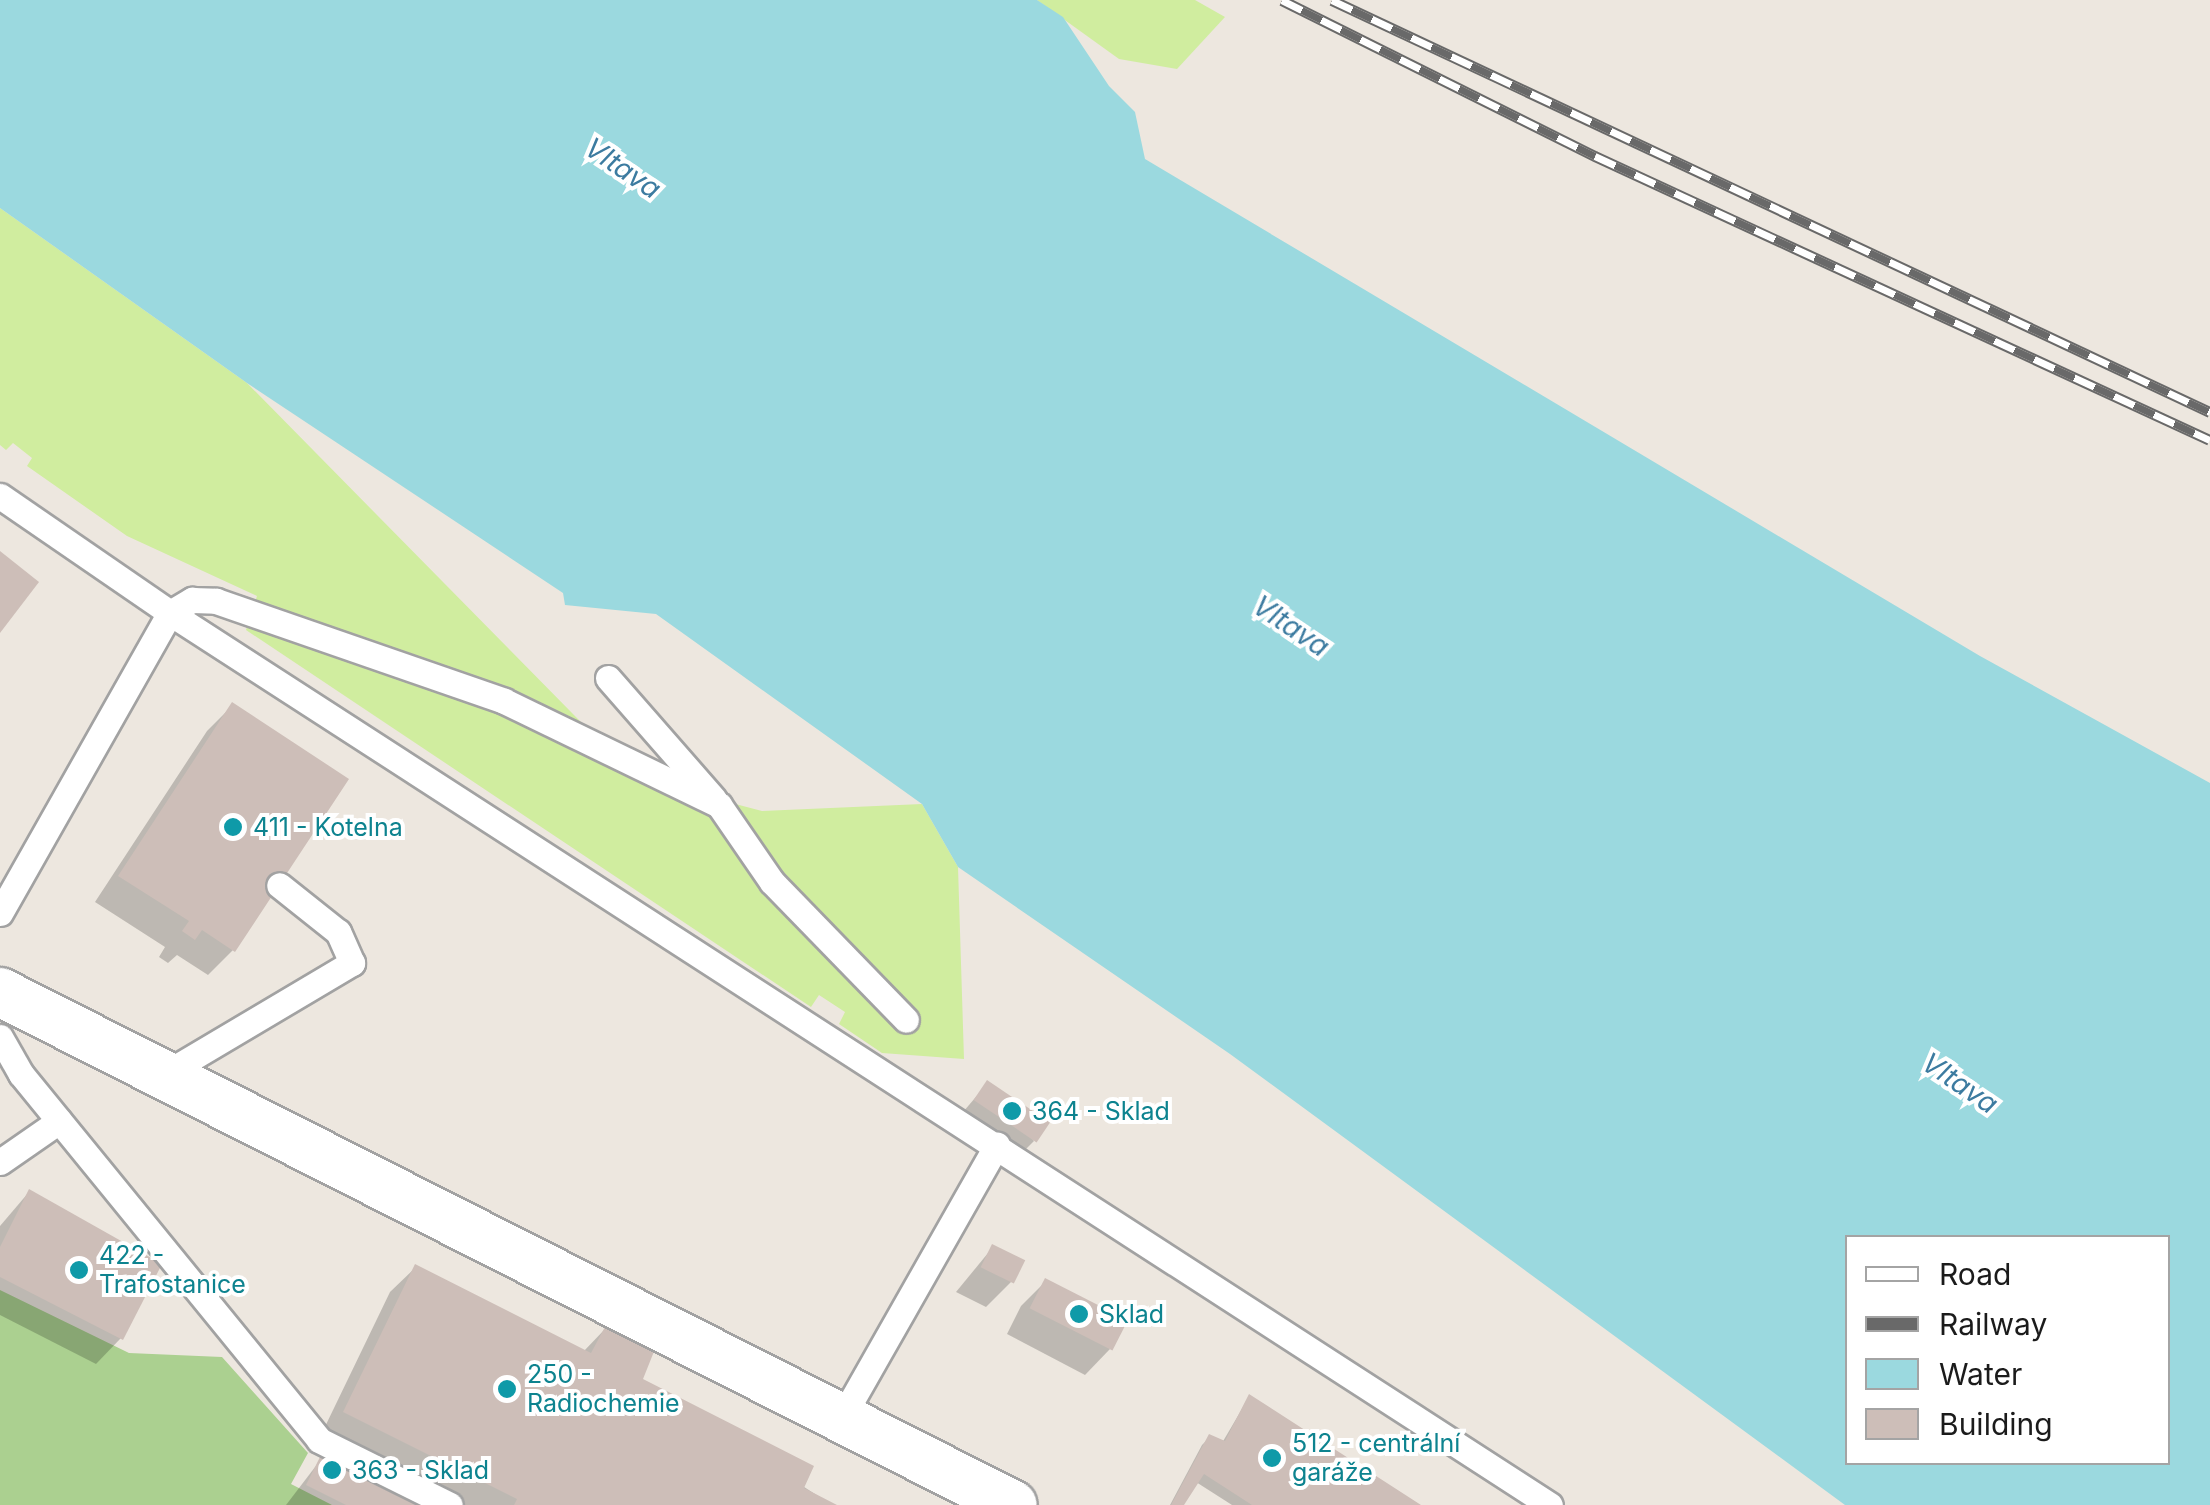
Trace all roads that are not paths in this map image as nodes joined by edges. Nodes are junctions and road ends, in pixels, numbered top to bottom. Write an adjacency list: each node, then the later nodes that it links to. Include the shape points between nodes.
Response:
1 (0, 496): 2 (lane)
2 (170, 613): 4 (lane, via 192,600 216,601 295,628 504,702); 6 (lane); 12 (lane)
3 (608, 678): 4 (lane)
4 (719, 805): 8 (lane, via 772,882)
5 (279, 885): 10 (lane, via 338,932 352,963)
6 (0, 913)
7 (0, 992): 10 (street)
8 (906, 1020)
9 (0, 1036): 11 (lane)
10 (163, 1075): 14 (street)
11 (59, 1121): 13 (lane); 15 (lane, via 319,1440)
12 (997, 1144): 14 (lane); 17 (lane)
13 (0, 1162)
14 (840, 1421): 16 (street)
15 (450, 1505)
16 (1013, 1505)
17 (1550, 1505)

